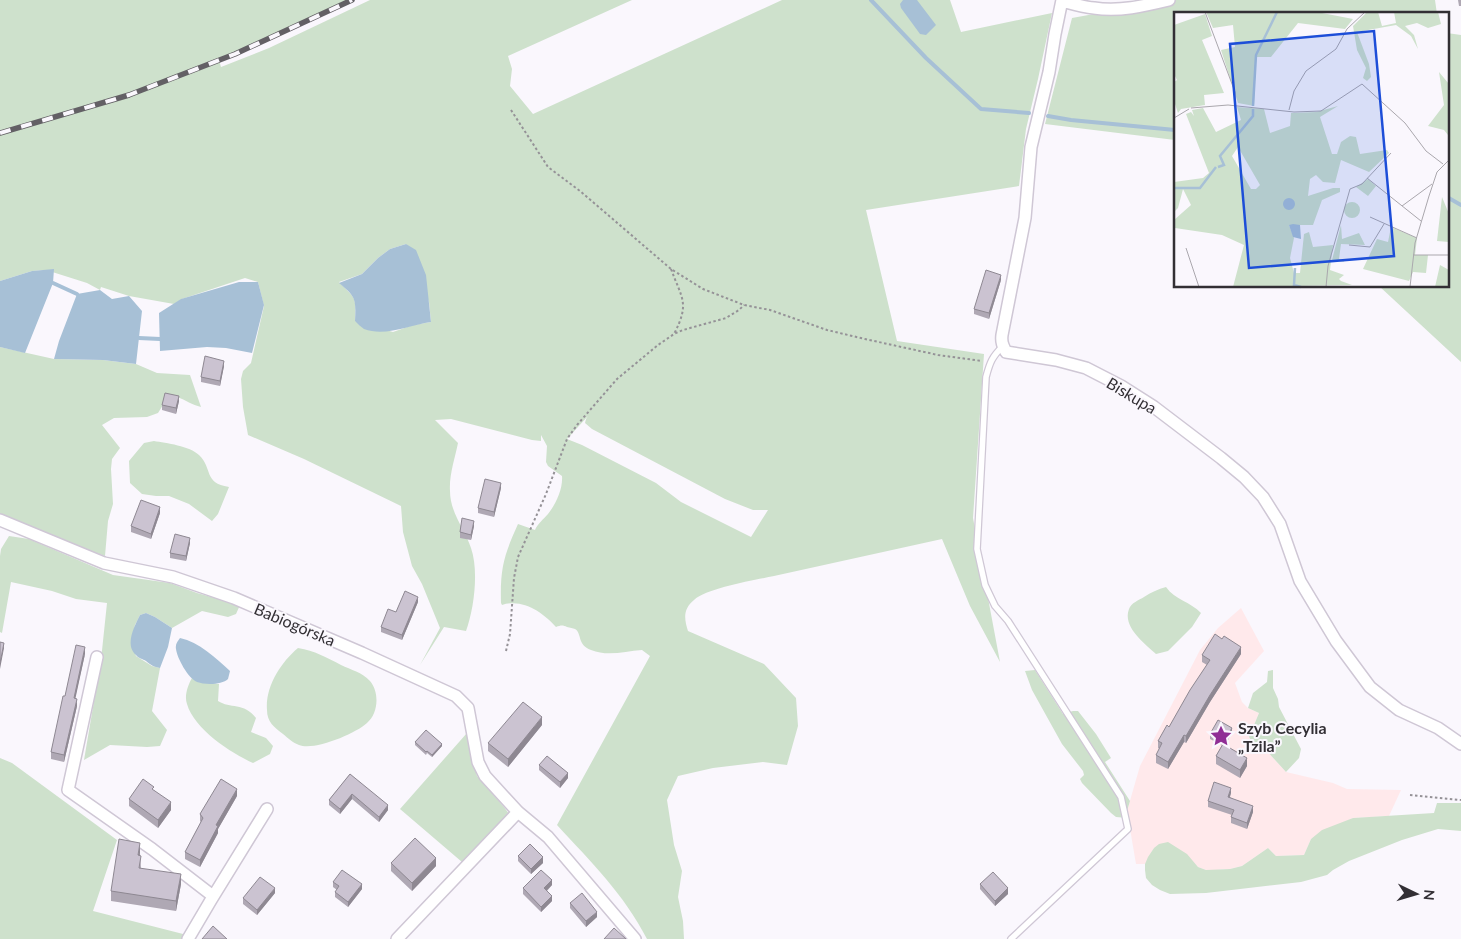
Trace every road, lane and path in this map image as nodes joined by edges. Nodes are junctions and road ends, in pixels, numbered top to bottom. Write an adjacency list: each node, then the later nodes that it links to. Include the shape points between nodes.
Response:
1 (1169, 0): 2 (street, via 1111,9)
2 (1062, 1): 7 (street, via 1032,147 1025,218 1002,335)
3 (511, 110): 4 (path, via 548,166)
4 (671, 269): 5 (path, via 703,289); 6 (path, via 683,298 684,310)
5 (744, 305): 6 (path, via 726,318); 8 (path, via 865,340)
6 (674, 334): 10 (path, via 617,380 567,438 518,557)
7 (1003, 346): 8 (lane); 12 (street, Biskupa, via 1006,352 1086,368 1121,386 1154,407 1244,477 1264,497 1280,524 1300,581 1336,642 1370,687 1399,710 1438,728)
8 (989, 364): 21 (lane, via 977,548 985,585 995,606 1008,621 1121,797 1128,829)
9 (0, 520): 16 (street, Babiogórska, via 104,563 173,577 234,598 456,696 468,708 476,754 485,776)
10 (506, 651)
11 (97, 657): 17 (street, via 68,790)
12 (1461, 744)
13 (1410, 795): 14 (path)
14 (1461, 800)
15 (267, 809): 17 (street)
16 (518, 812): 19 (street); 20 (street, Babiogórska, via 548,837)
17 (213, 896): 18 (street)
18 (188, 939)
19 (397, 939)
20 (635, 939)
21 (1011, 939)

